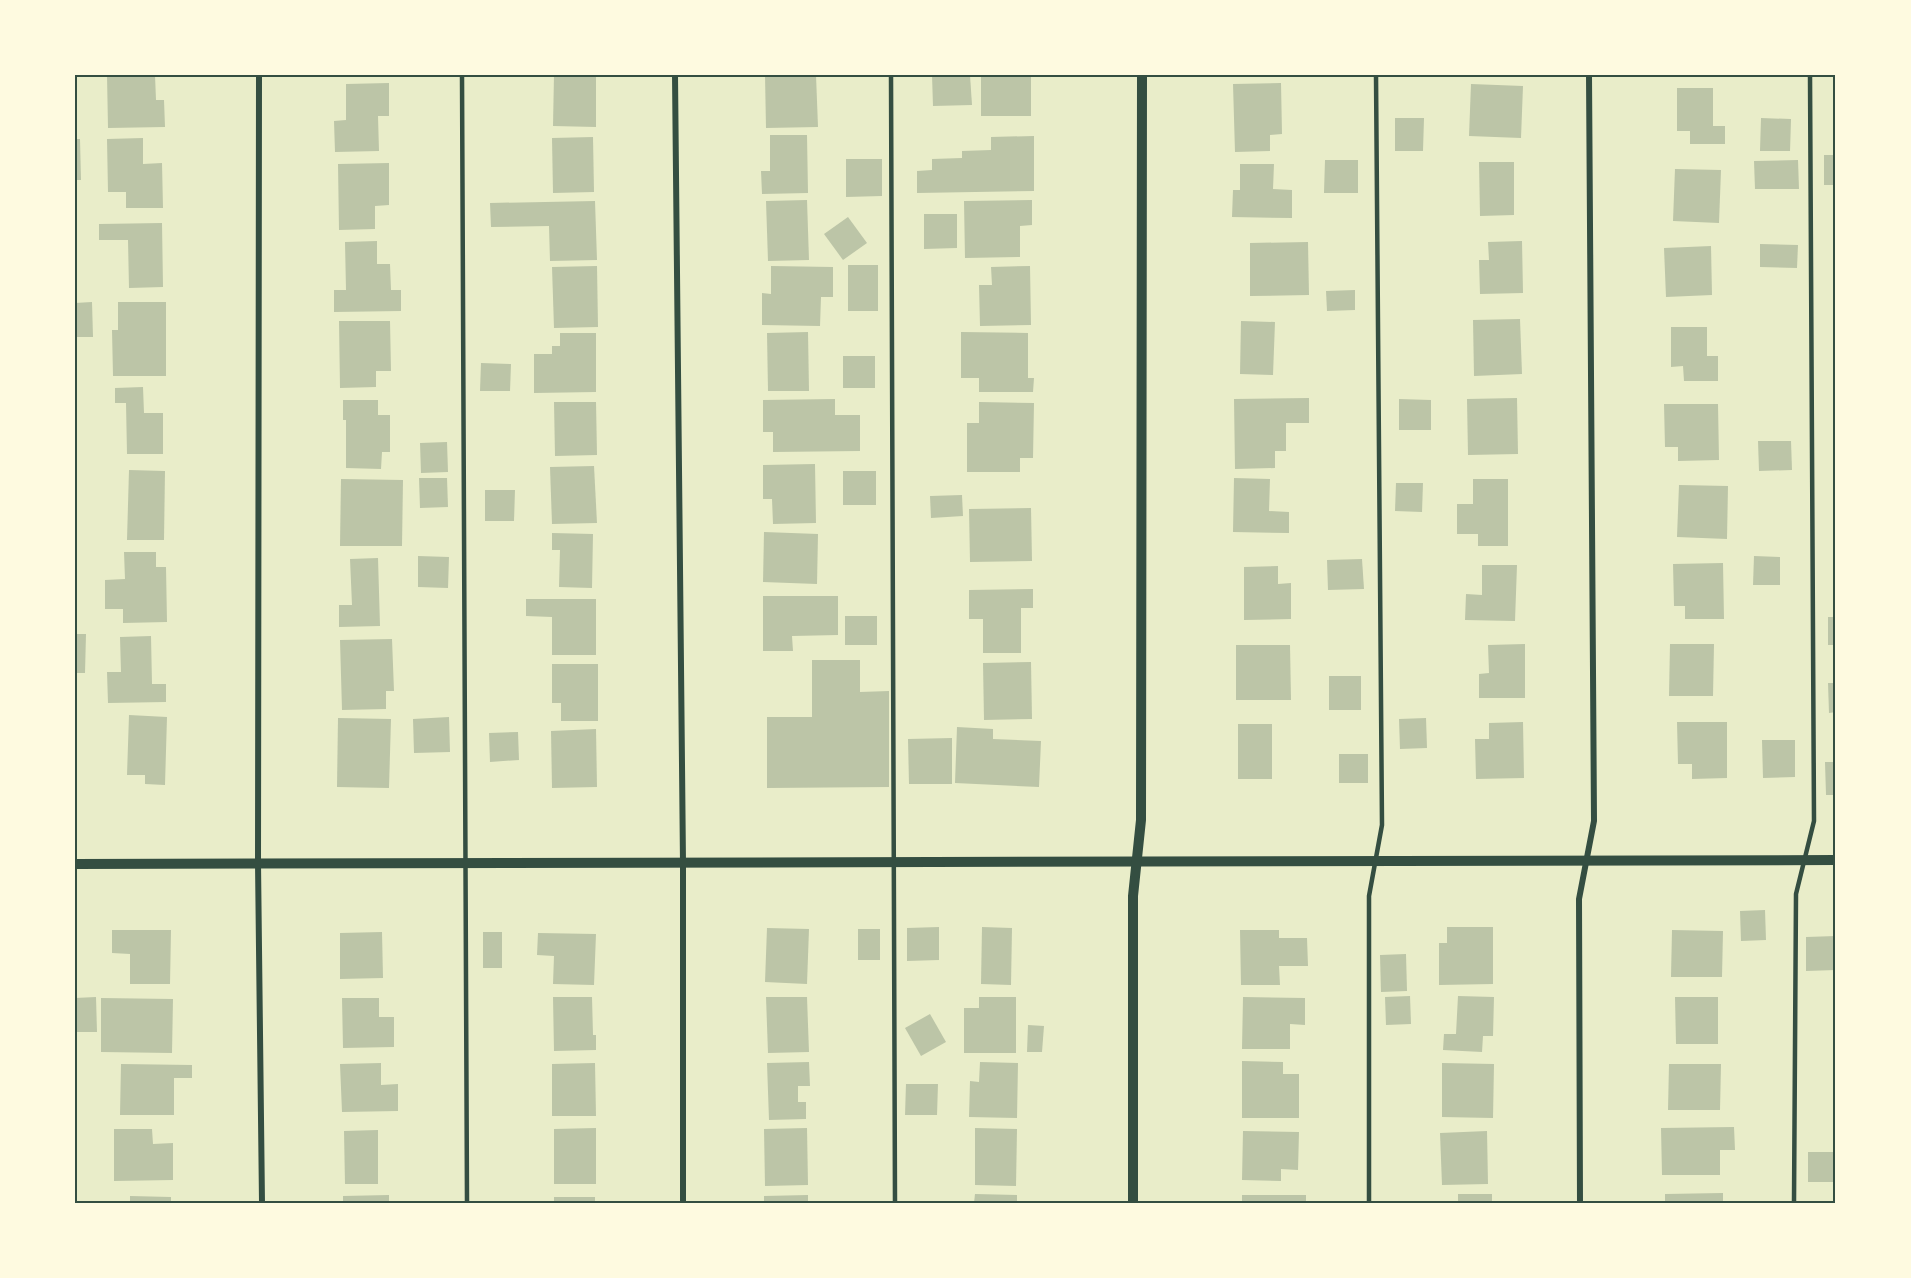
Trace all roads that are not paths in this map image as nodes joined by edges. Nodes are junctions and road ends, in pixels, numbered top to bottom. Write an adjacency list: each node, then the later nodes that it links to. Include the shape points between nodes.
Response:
1 (259, 75): 15 (street)
2 (462, 75): 16 (lane)
3 (675, 75): 17 (street)
4 (891, 75): 13 (lane)
5 (1142, 75): 14 (street, via 1141,820)
6 (1376, 75): 11 (lane, via 1382,825)
7 (1589, 75): 12 (street, via 1594,821)
8 (1810, 75): 9 (lane, via 1814,821)
9 (1804, 860): 10 (street); 12 (street); 26 (lane, via 1796,894)
10 (1836, 860)
11 (1376, 861): 12 (street); 14 (street); 24 (lane, via 1369,897)
12 (1586, 861): 25 (street, via 1578,899)
13 (894, 862): 14 (street); 17 (street); 22 (lane)
14 (1137, 862): 23 (street, via 1133,896)
15 (258, 863): 16 (street); 18 (street); 19 (street)
16 (466, 863): 17 (street); 20 (lane)
17 (683, 863): 21 (street)
18 (75, 864)
19 (262, 1203)
20 (467, 1203)
21 (683, 1203)
22 (895, 1203)
23 (1133, 1203)
24 (1369, 1203)
25 (1580, 1203)
26 (1794, 1203)

